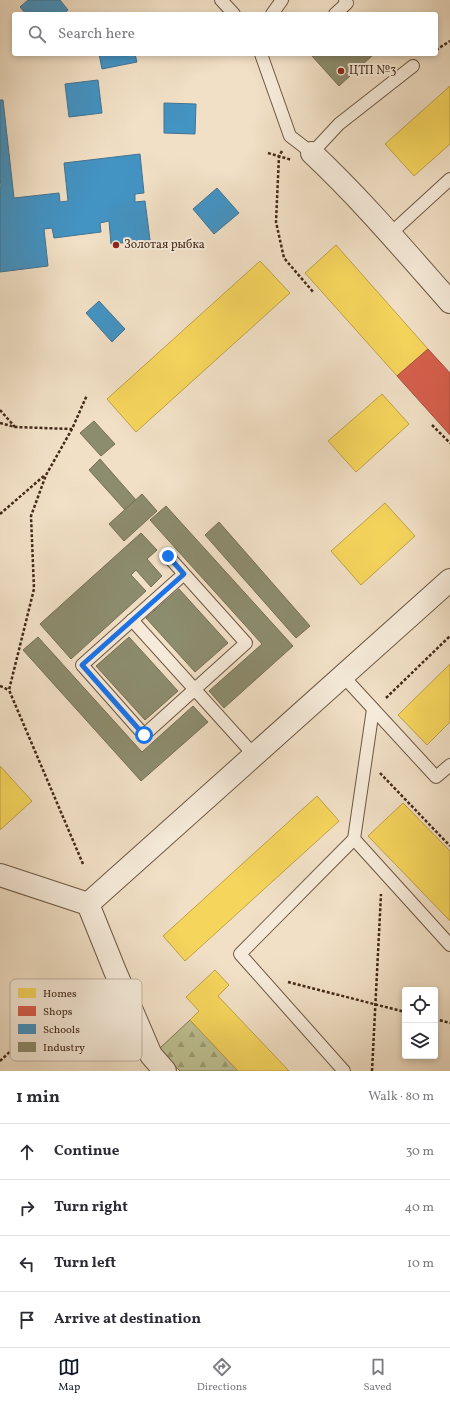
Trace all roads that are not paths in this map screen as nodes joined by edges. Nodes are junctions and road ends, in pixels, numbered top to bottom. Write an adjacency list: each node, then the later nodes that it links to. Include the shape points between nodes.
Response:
1 (221, 0): 4 (lane)
2 (282, 0): 5 (lane)
3 (345, 0): 6 (lane, via 347,3)
4 (232, 12)
5 (273, 12)
6 (337, 12)
7 (262, 56): 9 (lane, via 290,136)
8 (413, 66): 9 (lane, via 338,124)
9 (312, 153): 11 (street)
10 (450, 179): 11 (lane)
11 (390, 234): 12 (street)
12 (450, 302)
13 (168, 556): 14 (lane)
14 (184, 574): 16 (lane); 18 (lane, via 246,643)
15 (450, 580): 17 (street)
16 (132, 620): 18 (lane); 18 (lane, via 82,665 144,735)
17 (343, 676): 19 (lane); 20 (street)
18 (194, 689): 20 (lane)
19 (374, 709): 21 (lane, via 436,777); 22 (lane)
20 (254, 756): 24 (street)
21 (450, 765)
22 (354, 839): 25 (lane); 29 (lane, via 240,954)
23 (0, 875): 24 (street)
24 (88, 904): 26 (street)
25 (450, 945)
26 (119, 979)
27 (142, 1032): 28 (street, via 152,1055)
28 (165, 1071)
29 (344, 1071)

